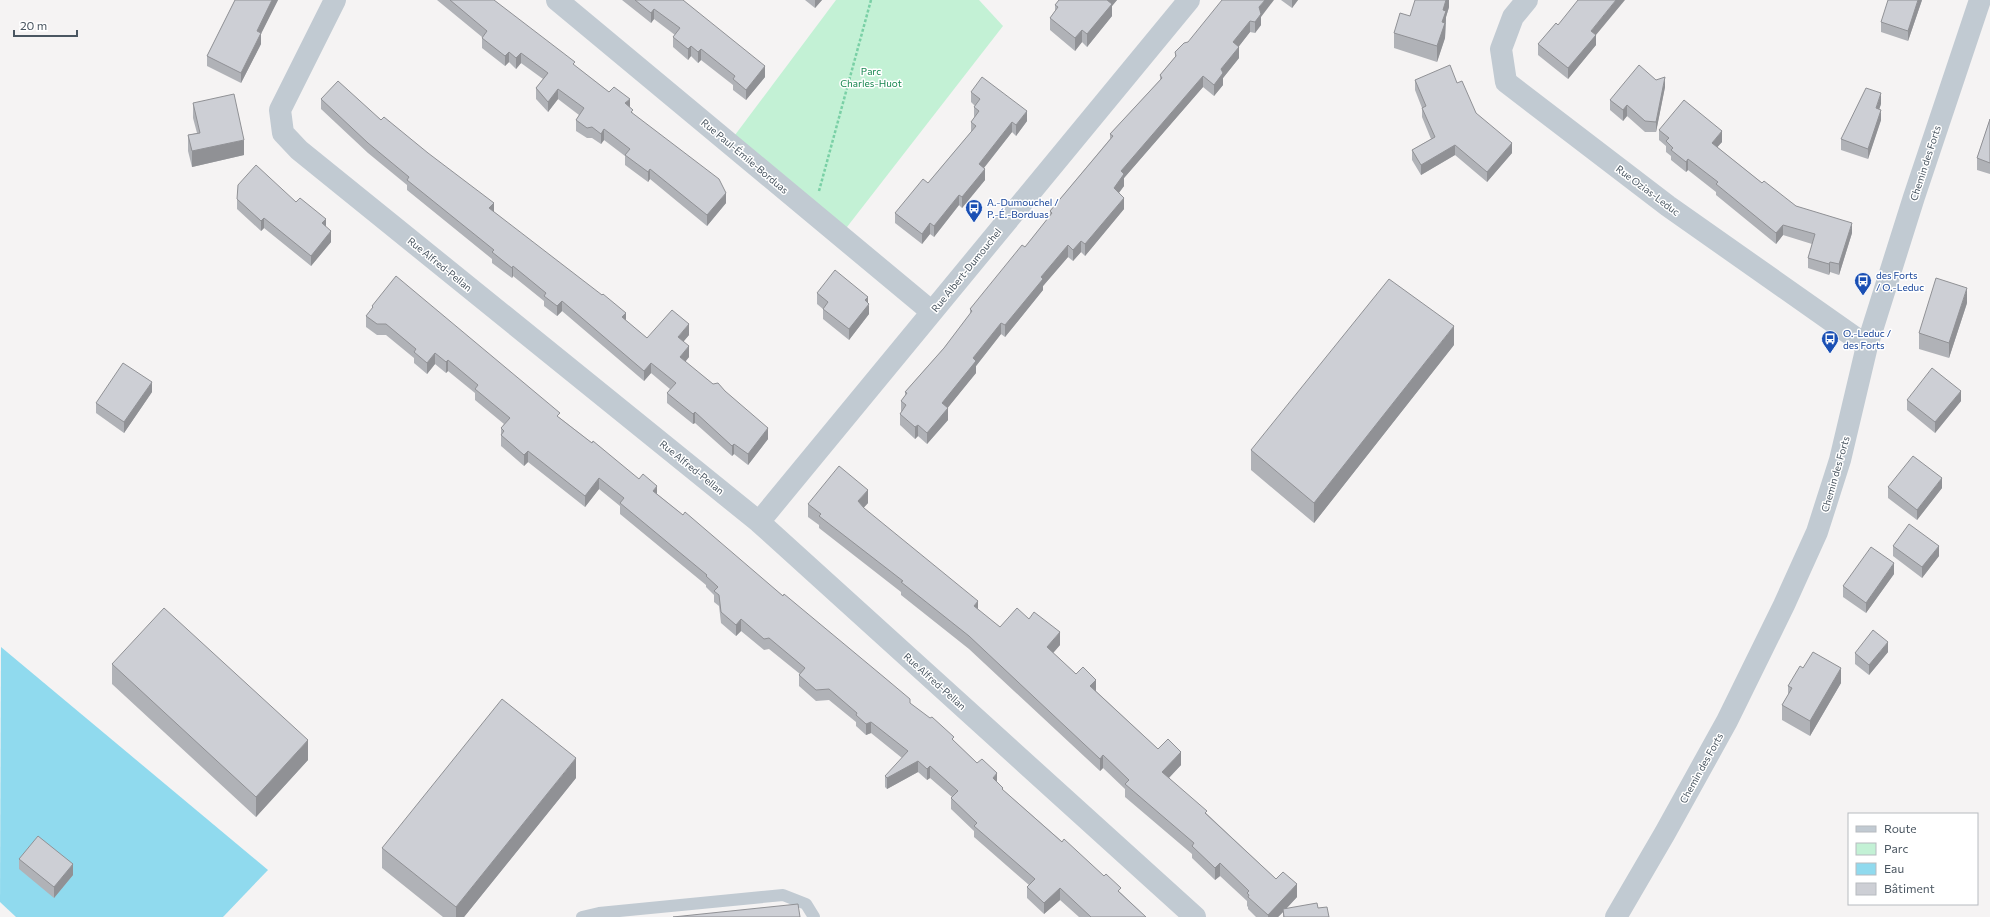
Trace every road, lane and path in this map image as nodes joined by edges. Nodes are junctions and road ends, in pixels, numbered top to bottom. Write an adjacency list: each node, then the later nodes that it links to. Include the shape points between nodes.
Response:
1 (335, 0): 10 (street, Rue Alfred-Pellan, via 280,110 283,133 299,150)
2 (558, 0): 7 (street, Rue Paul-Émile-Borduas)
3 (870, 0): 7 (path)
4 (1189, 0): 8 (street, Rue Albert-Dumouchel)
5 (1527, 0): 9 (street, Rue Ozias-Leduc, via 1514,17 1500,49 1506,82 1668,206)
6 (1980, 0): 9 (street, Chemin des Forts)
7 (813, 213): 8 (street, Rue Paul-Émile-Borduas)
8 (932, 312): 10 (street, Rue Albert-Dumouchel)
9 (1867, 346): 14 (street, Chemin des Forts, via 1840,460 1817,532 1727,721)
10 (759, 522): 13 (street, Rue Alfred-Pellan)
11 (582, 917): 12 (lane, via 599,913 783,895 806,904)
12 (814, 917)
13 (1195, 917)
14 (1616, 917)

